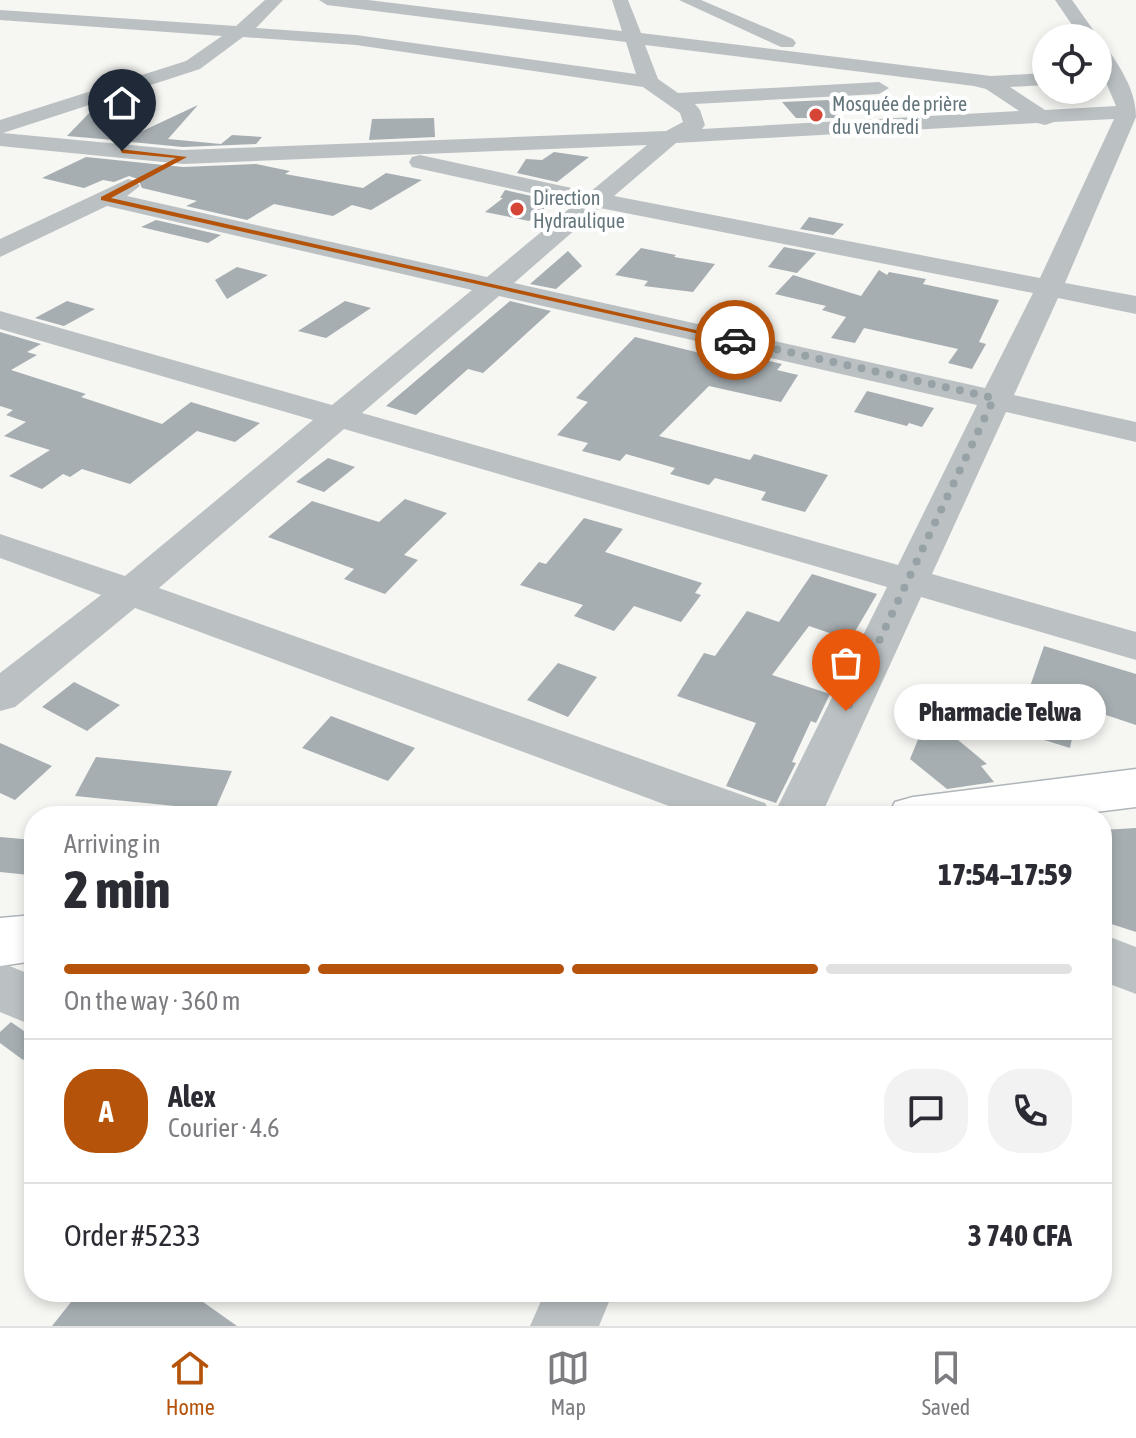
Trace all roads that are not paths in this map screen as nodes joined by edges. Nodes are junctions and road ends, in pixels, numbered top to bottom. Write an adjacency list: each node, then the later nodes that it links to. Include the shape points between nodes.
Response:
1 (275, 0): 8 (street)
2 (327, 0): 9 (street)
3 (620, 0): 9 (street)
4 (687, 0): 13 (street, via 782,42)
5 (1063, 0): 7 (street)
6 (0, 15): 8 (street)
7 (1082, 24)
8 (238, 33): 12 (street, via 356,40); 17 (street, via 193,65)
9 (631, 37): 12 (street); 13 (street)
10 (1112, 64): 15 (street)
11 (1032, 80): 13 (street)
12 (649, 82): 14 (street)
13 (989, 82): 14 (street); 16 (street)
14 (673, 99): 18 (street, via 690,110 694,125)
15 (1132, 111): 16 (street); 20 (street)
16 (1040, 116): 18 (street); 20 (street)
17 (0, 127)
18 (670, 137): 21 (street); 24 (street)
19 (0, 139): 22 (street)
20 (1102, 148): 27 (street)
21 (360, 149): 22 (street); 24 (street)
22 (183, 157): 23 (street)
23 (104, 198): 25 (street); 26 (street)
24 (595, 200): 26 (street); 27 (street)
25 (0, 249)
26 (494, 285): 30 (street); 31 (street)
27 (1049, 288): 28 (street); 30 (street)
28 (1136, 305)
29 (0, 320): 31 (street)
30 (994, 398): 32 (street); 34 (street)
31 (337, 417): 34 (street); 35 (street)
32 (1136, 432)
33 (0, 545): 35 (street)
34 (907, 580): 36 (street); 40 (street)
35 (129, 593): 37 (street); 39 (street)
36 (1136, 646)
37 (0, 696)
38 (1136, 788): 41 (main road)
39 (720, 806)
40 (802, 806)
41 (993, 806)
42 (24, 939): 43 (main road)
43 (0, 942)
44 (1112, 961): 45 (street)
45 (1136, 971)
46 (0, 986): 47 (street)
47 (24, 997)
48 (575, 1302): 49 (street)
49 (564, 1326)

